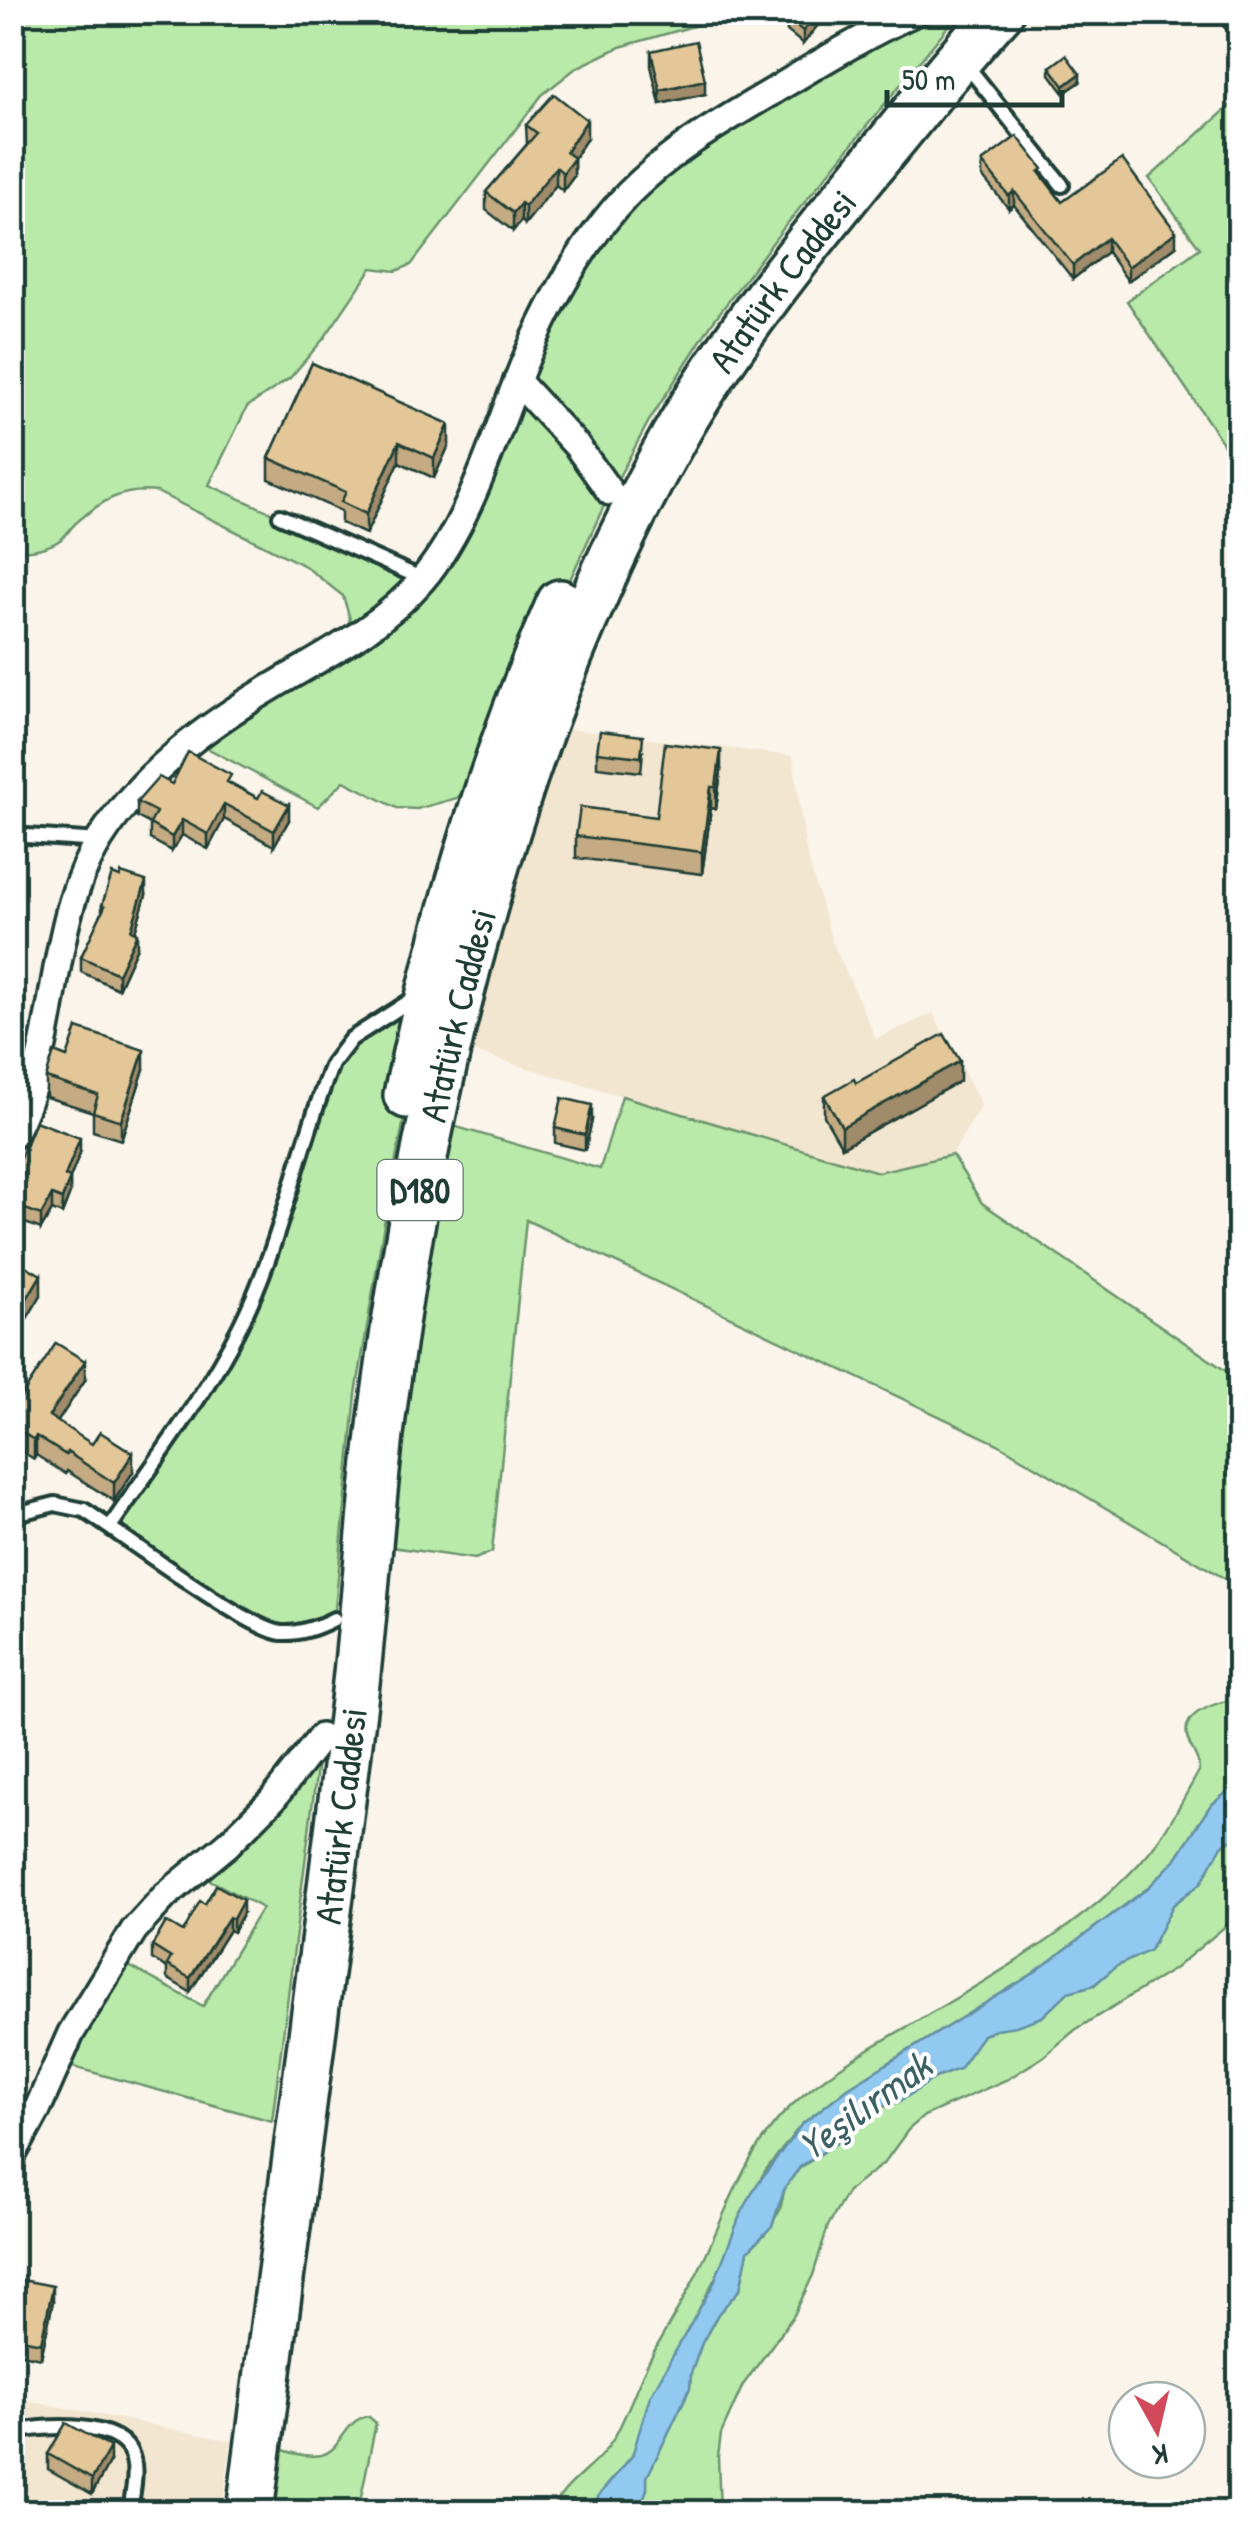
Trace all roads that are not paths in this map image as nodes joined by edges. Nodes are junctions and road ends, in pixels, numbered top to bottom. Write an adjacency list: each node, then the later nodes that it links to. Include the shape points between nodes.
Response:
1 (916, 12): 6 (street, via 810,69 655,168 580,256)
2 (960, 12): 7 (highway, Atatürk Caddesi / D180, via 712,323)
3 (1000, 12): 4 (highway, Atatürk Caddesi / D180)
4 (960, 58): 5 (lane); 22 (highway, Atatürk Caddesi / D180, via 803,248 674,436 564,672 489,893 437,1100 385,1394 343,1794)
5 (1062, 185)
6 (517, 381): 7 (street); 9 (street, via 465,509)
7 (610, 492): 12 (highway, Atatürk Caddesi / D180, via 499,753)
8 (280, 516): 9 (lane)
9 (423, 579): 11 (street, via 337,650 205,729 132,796)
10 (12, 835): 11 (lane)
11 (99, 841): 13 (street, via 64,938 33,1092)
12 (430, 988): 15 (lane, via 351,1039 332,1064 241,1324 206,1389); 16 (highway, Atatürk Caddesi / D180, via 356,1394)
13 (12, 1136)
14 (12, 1515): 15 (lane, via 67,1504)
15 (110, 1527): 16 (lane, via 263,1627 295,1632)
16 (334, 1618): 17 (highway, Atatürk Caddesi / D180)
17 (320, 1737): 18 (street, via 272,1800 134,1930 71,2033); 21 (highway, Atatürk Caddesi / D180)
18 (12, 2156)
19 (12, 2433): 20 (lane, via 69,2427 101,2432 125,2445 133,2459)
20 (130, 2512)
21 (222, 2512)
22 (250, 2512)

